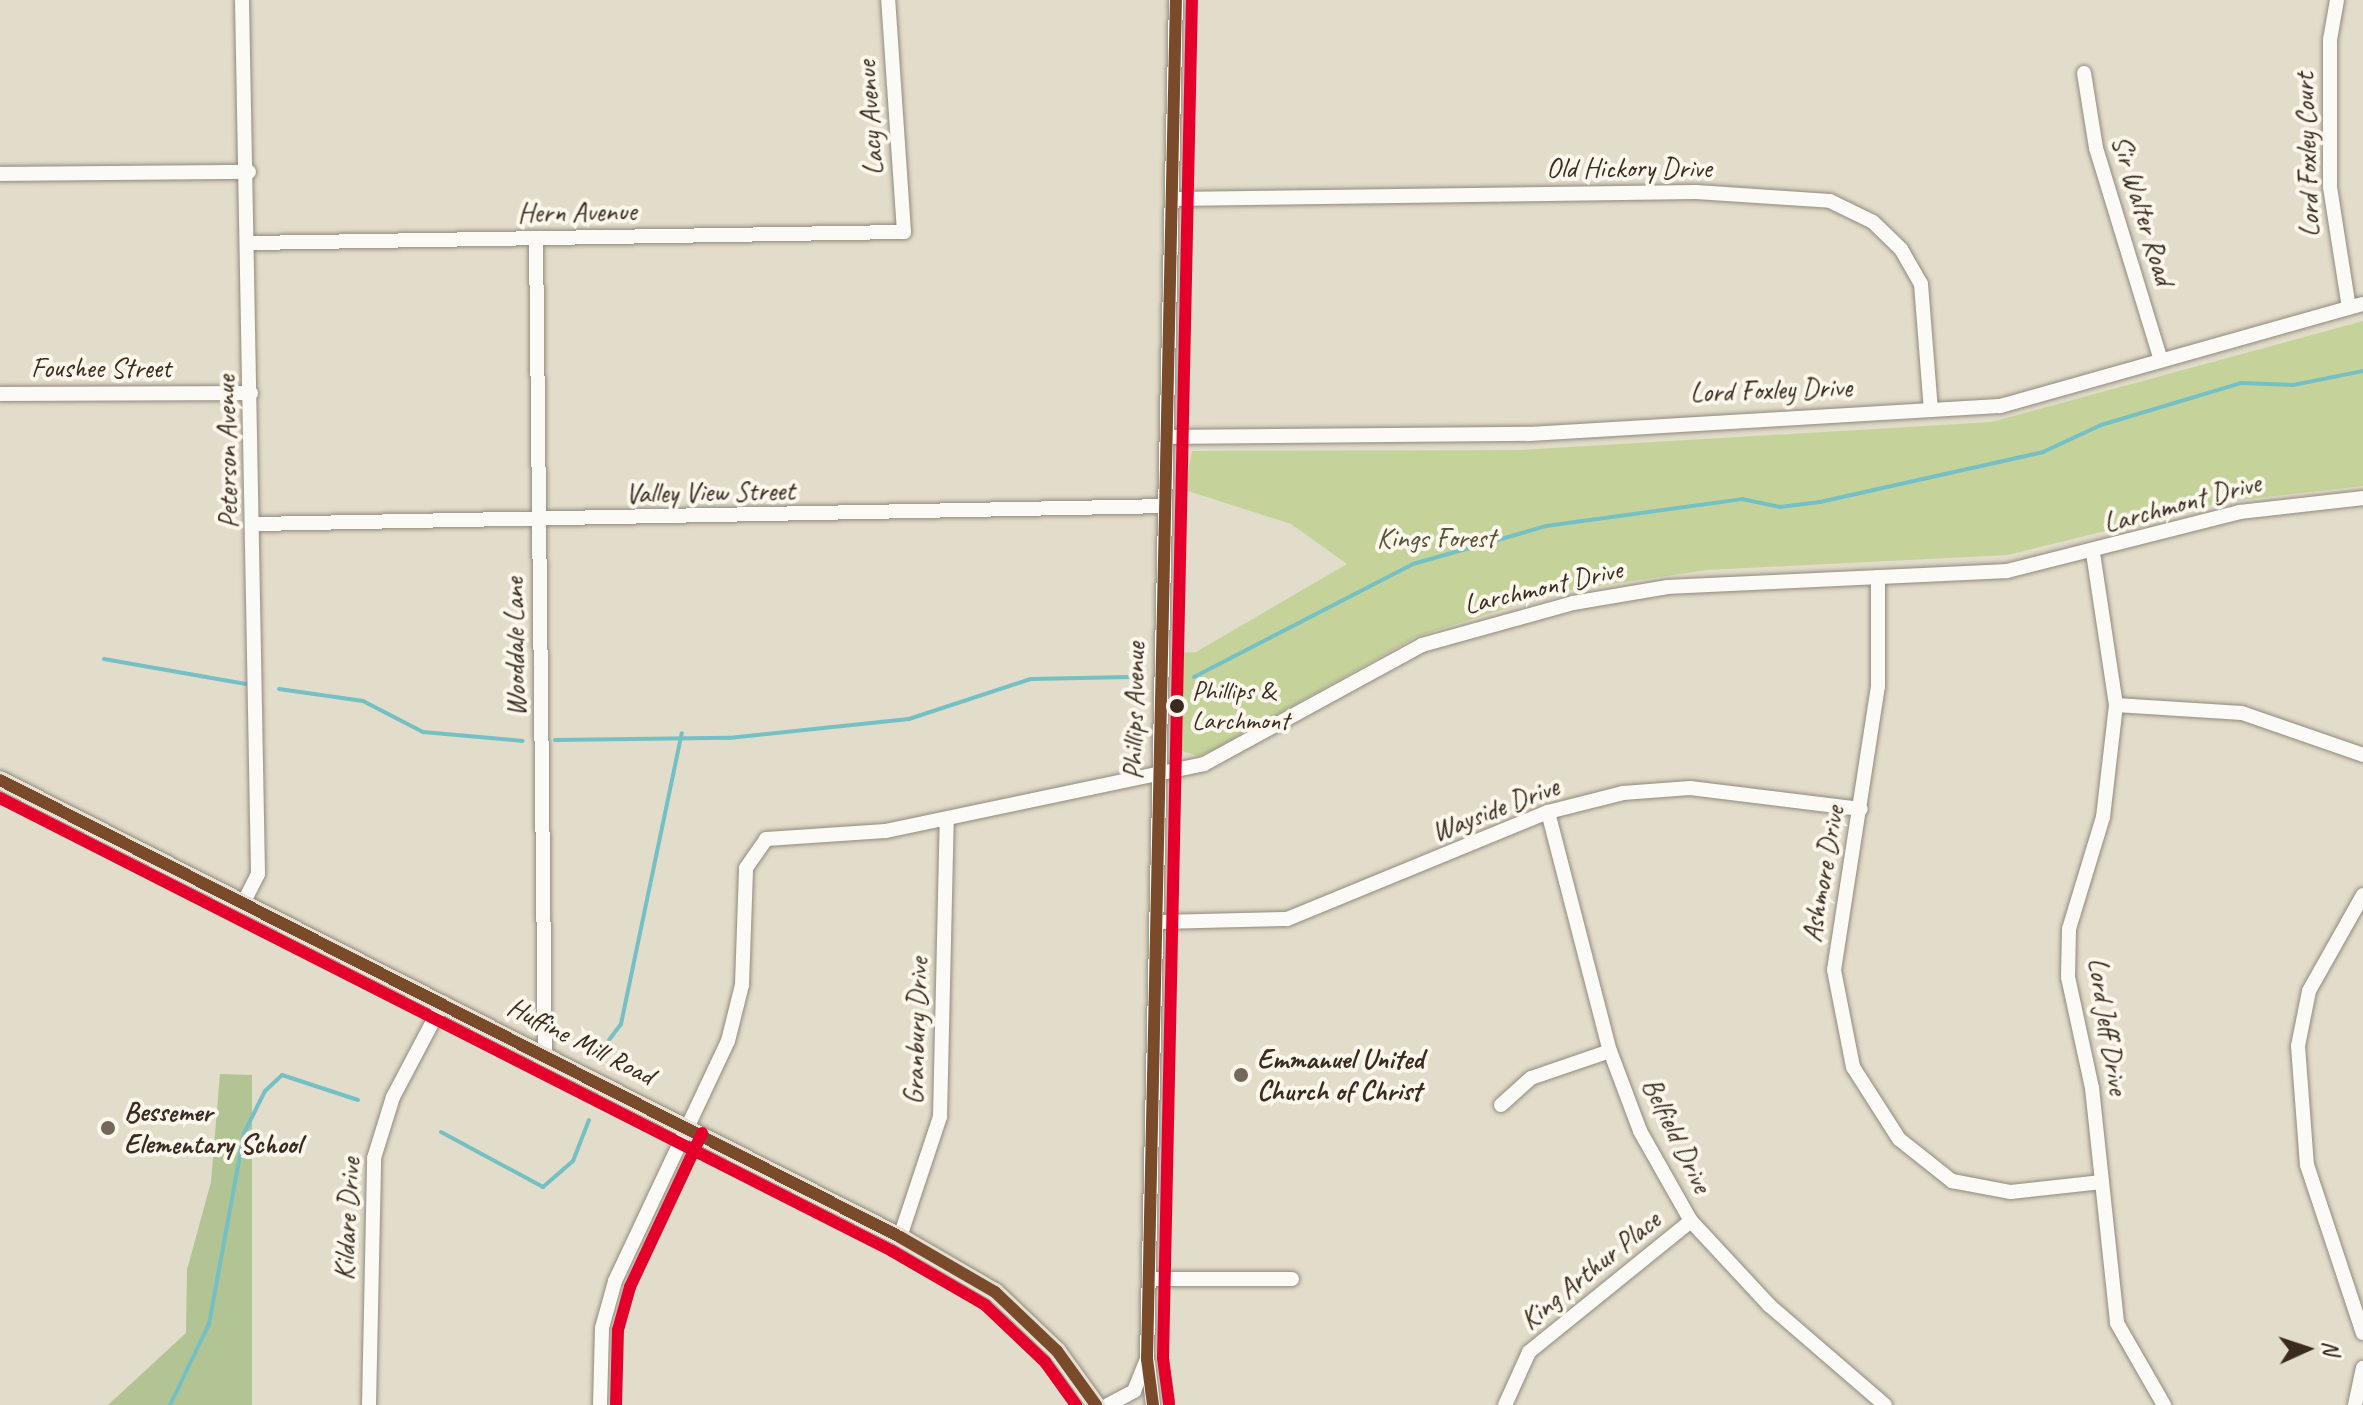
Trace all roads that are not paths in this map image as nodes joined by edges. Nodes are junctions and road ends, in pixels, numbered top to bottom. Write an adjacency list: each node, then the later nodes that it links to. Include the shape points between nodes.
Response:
1 (242, 0): 6 (street, Peterson Avenue)
2 (888, 0): 9 (street, Lacy Avenue)
3 (1176, 0): 8 (street, Phillips Avenue)
4 (2337, 0): 12 (street, Lord Foxley Court, via 2330,39 2330,187)
5 (2084, 73): 13 (street, Sir Walter Road, via 2096,148)
6 (249, 172): 7 (street); 11 (street, Peterson Avenue)
7 (0, 174)
8 (1174, 199): 16 (street, Old Hickory Drive, via 1696,192 1830,201 1873,222 1901,249 1921,284); 17 (street, Phillips Avenue)
9 (904, 232): 10 (street, Hern Avenue)
10 (536, 239): 11 (street, Hern Avenue); 20 (street, Wooddale Lane)
11 (251, 243): 14 (street, Peterson Avenue)
12 (2356, 306): 13 (street, Lord Foxley Drive)
13 (2161, 360): 16 (street, Lord Foxley Drive, via 2000,406)
14 (251, 393): 15 (street, Foushee Street); 21 (street, Peterson Avenue)
15 (0, 394)
16 (1931, 410): 17 (street, Lord Foxley Drive, via 1528,434)
17 (1168, 437): 19 (street, Phillips Avenue)
18 (2363, 498): 22 (street, Larchmont Drive, via 2240,512)
19 (1165, 506): 20 (street, Valley View Street); 26 (street, Phillips Avenue)
20 (538, 522): 21 (street, Valley View Street); 36 (street, Wooddale Lane)
21 (256, 524): 32 (street, Peterson Avenue, via 258,874)
22 (2093, 553): 23 (street, Larchmont Drive, via 2007,571); 24 (street, Lord Jeff Drive)
23 (1878, 577): 26 (street, Larchmont Drive, via 1668,587 1474,629 1349,679 1204,764); 28 (street, Ashmore Drive, via 1878,686)
24 (2116, 705): 25 (street, via 2242,713); 39 (street, Lord Jeff Drive, via 2103,817 2069,929 2068,977 2084,1035)
25 (2363, 755)
26 (1159, 775): 30 (street, Larchmont Drive, via 1060,790); 33 (street, Phillips Avenue)
27 (0, 780): 32 (main road, Huffine Mill Road)
28 (1861, 809): 29 (street, Wayside Drive, via 1690,788 1623,793); 39 (street, Ashmore Drive, via 1834,970 1853,1067 1874,1107 1922,1161 1952,1181 2011,1192)
29 (1548, 812): 33 (street, Wayside Drive, via 1287,919); 35 (street, Belfield Drive)
30 (947, 819): 38 (street, Larchmont Drive, via 766,839 746,868 742,985 728,1041); 41 (street, Granbury Drive, via 940,1117)
31 (2363, 895): 44 (street, via 2309,991 2298,1046 2307,1165)
32 (245, 900): 34 (main road, Huffine Mill Road)
33 (1156, 922): 42 (street, Phillips Avenue)
34 (443, 1002): 36 (main road, Huffine Mill Road); 47 (street, Kildare Drive, via 393,1097 374,1158)
35 (1610, 1051): 37 (street, via 1531,1078); 40 (street, Belfield Drive, via 1640,1131)
36 (545, 1054): 38 (main road, Huffine Mill Road)
37 (1501, 1105)
38 (688, 1126): 41 (main road, Huffine Mill Road); 48 (street, via 615,1281 602,1328)
39 (2101, 1182): 54 (street, Lord Jeff Drive, via 2117,1323)
40 (1691, 1221): 52 (street, King Arthur Place, via 1529,1352); 53 (street, Belfield Drive, via 1769,1305)
41 (900, 1237): 49 (main road, Huffine Mill Road, via 995,1292 1057,1351)
42 (1149, 1279): 43 (street); 45 (street, Phillips Avenue)
43 (1292, 1279)
44 (2363, 1333)
45 (1147, 1359): 50 (street, Phillips Avenue, via 1134,1391); 51 (street)
46 (2363, 1368): 55 (street)
47 (369, 1405)
48 (600, 1405)
49 (1096, 1405)
50 (1108, 1405)
51 (1153, 1405)
52 (1505, 1405)
53 (1885, 1405)
54 (2164, 1405)
55 (2355, 1405)

